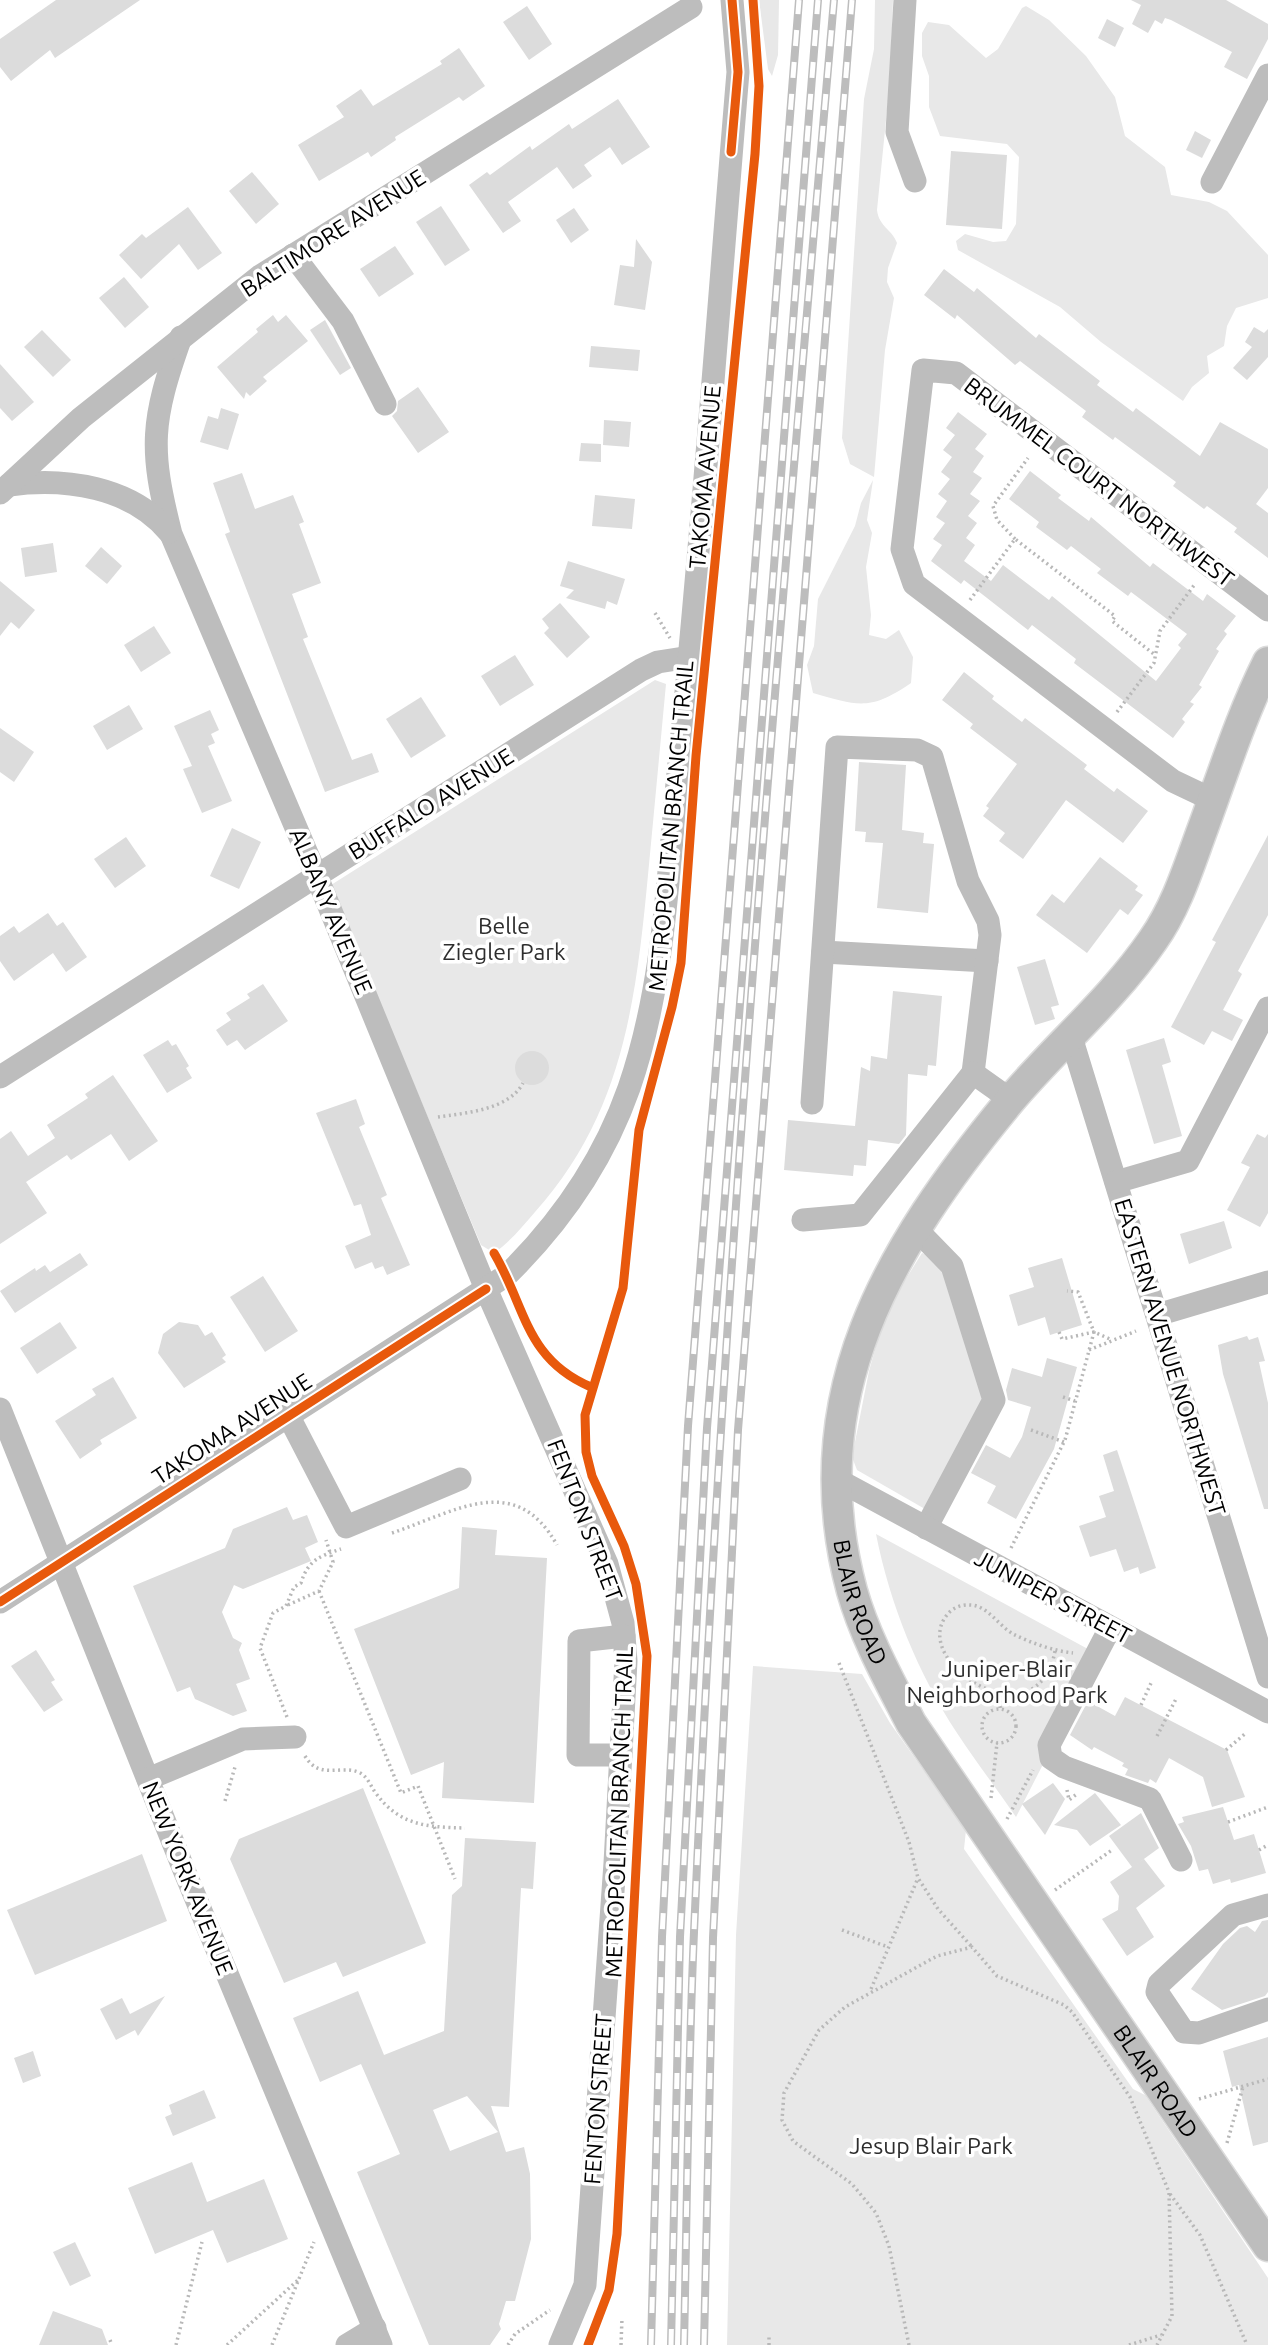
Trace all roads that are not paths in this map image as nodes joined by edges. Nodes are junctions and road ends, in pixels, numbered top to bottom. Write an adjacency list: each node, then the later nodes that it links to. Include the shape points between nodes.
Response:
1 (732, 0): 13 (street, TAKOMA AVENUE, via 738,72)
2 (905, 0): 5 (street, via 898,132)
3 (696, 2): 7 (street, BALTIMORE AVENUE)
4 (1268, 75): 6 (street)
5 (915, 181)
6 (1212, 182)
7 (293, 255): 8 (street, BALTIMORE AVENUE); 9 (street, via 342,321)
8 (181, 337): 10 (street, BALTIMORE AVENUE); 11 (street, ALBANY AVENUE, via 162,389 154,442)
9 (385, 404)
10 (5, 489): 11 (street, ALBANY AVENUE, via 45,482 108,492 135,502)
11 (171, 534): 16 (street, ALBANY AVENUE)
12 (1268, 610): 15 (street, BRUMMEL COURT NORTHWEST, via 956,373 923,370 902,549 915,584 1172,781)
13 (690, 657): 16 (street, BUFFALO AVENUE, via 641,670); 29 (street, TAKOMA AVENUE, via 656,985 629,1088 587,1177 544,1238)
14 (1268, 662): 15 (main road, BLAIR ROAD)
15 (1213, 800): 20 (main road, BLAIR ROAD, via 1166,919 1142,955)
16 (317, 877): 22 (street, BUFFALO AVENUE); 29 (street, ALBANY AVENUE)
17 (823, 952): 18 (street); 18 (street, via 838,747 918,750 932,757 968,881 988,921); 24 (street)
18 (987, 961): 21 (street)
19 (1268, 1008): 25 (street, via 1188,1161)
20 (1072, 1037): 23 (main road, BLAIR ROAD); 25 (street, EASTERN AVENUE NORTHWEST)
21 (972, 1073): 23 (street); 26 (street, via 860,1215)
22 (0, 1077)
23 (1011, 1100): 27 (main road, BLAIR ROAD)
24 (812, 1103)
25 (1116, 1182): 30 (street, EASTERN AVENUE NORTHWEST)
26 (803, 1220)
27 (916, 1229): 34 (main road, BLAIR ROAD, via 864,1324 848,1377); 35 (street, via 952,1266 994,1400)
28 (1267, 1285): 30 (street)
29 (486, 1289): 32 (street, TAKOMA AVENUE); 39 (street, FENTON STREET, via 607,1564)
30 (1157, 1315): 40 (street, EASTERN AVENUE NORTHWEST)
31 (0, 1409): 36 (street, NEW YORK AVENUE)
32 (288, 1415): 33 (street, via 346,1527); 36 (street, TAKOMA AVENUE)
33 (460, 1479)
34 (838, 1480): 35 (street, JUNIPER STREET); 48 (main road, BLAIR ROAD, via 842,1551 853,1594 876,1656 911,1723)
35 (926, 1528): 38 (street, JUNIPER STREET)
36 (62, 1561): 37 (street, TAKOMA AVENUE); 44 (street, NEW YORK AVENUE)
37 (0, 1602)
38 (1111, 1628): 41 (street, JUNIPER STREET); 45 (street, via 1049,1745 1051,1758 1150,1799)
39 (624, 1636): 43 (street, FENTON STREET); 43 (street, via 579,1641 578,1755)
40 (1268, 1677)
41 (1268, 1712)
42 (295, 1737): 44 (street, via 243,1739)
43 (621, 1755): 51 (street, FENTON STREET, via 585,2285)
44 (148, 1779): 49 (street, NEW YORK AVENUE)
45 (1181, 1860)
46 (1268, 1906): 47 (street, via 1233,1914 1159,1984 1157,1992 1184,2032 1199,2033)
47 (1268, 2009)
48 (1268, 2246)
49 (378, 2337): 50 (street)
50 (347, 2345)
51 (560, 2345)

